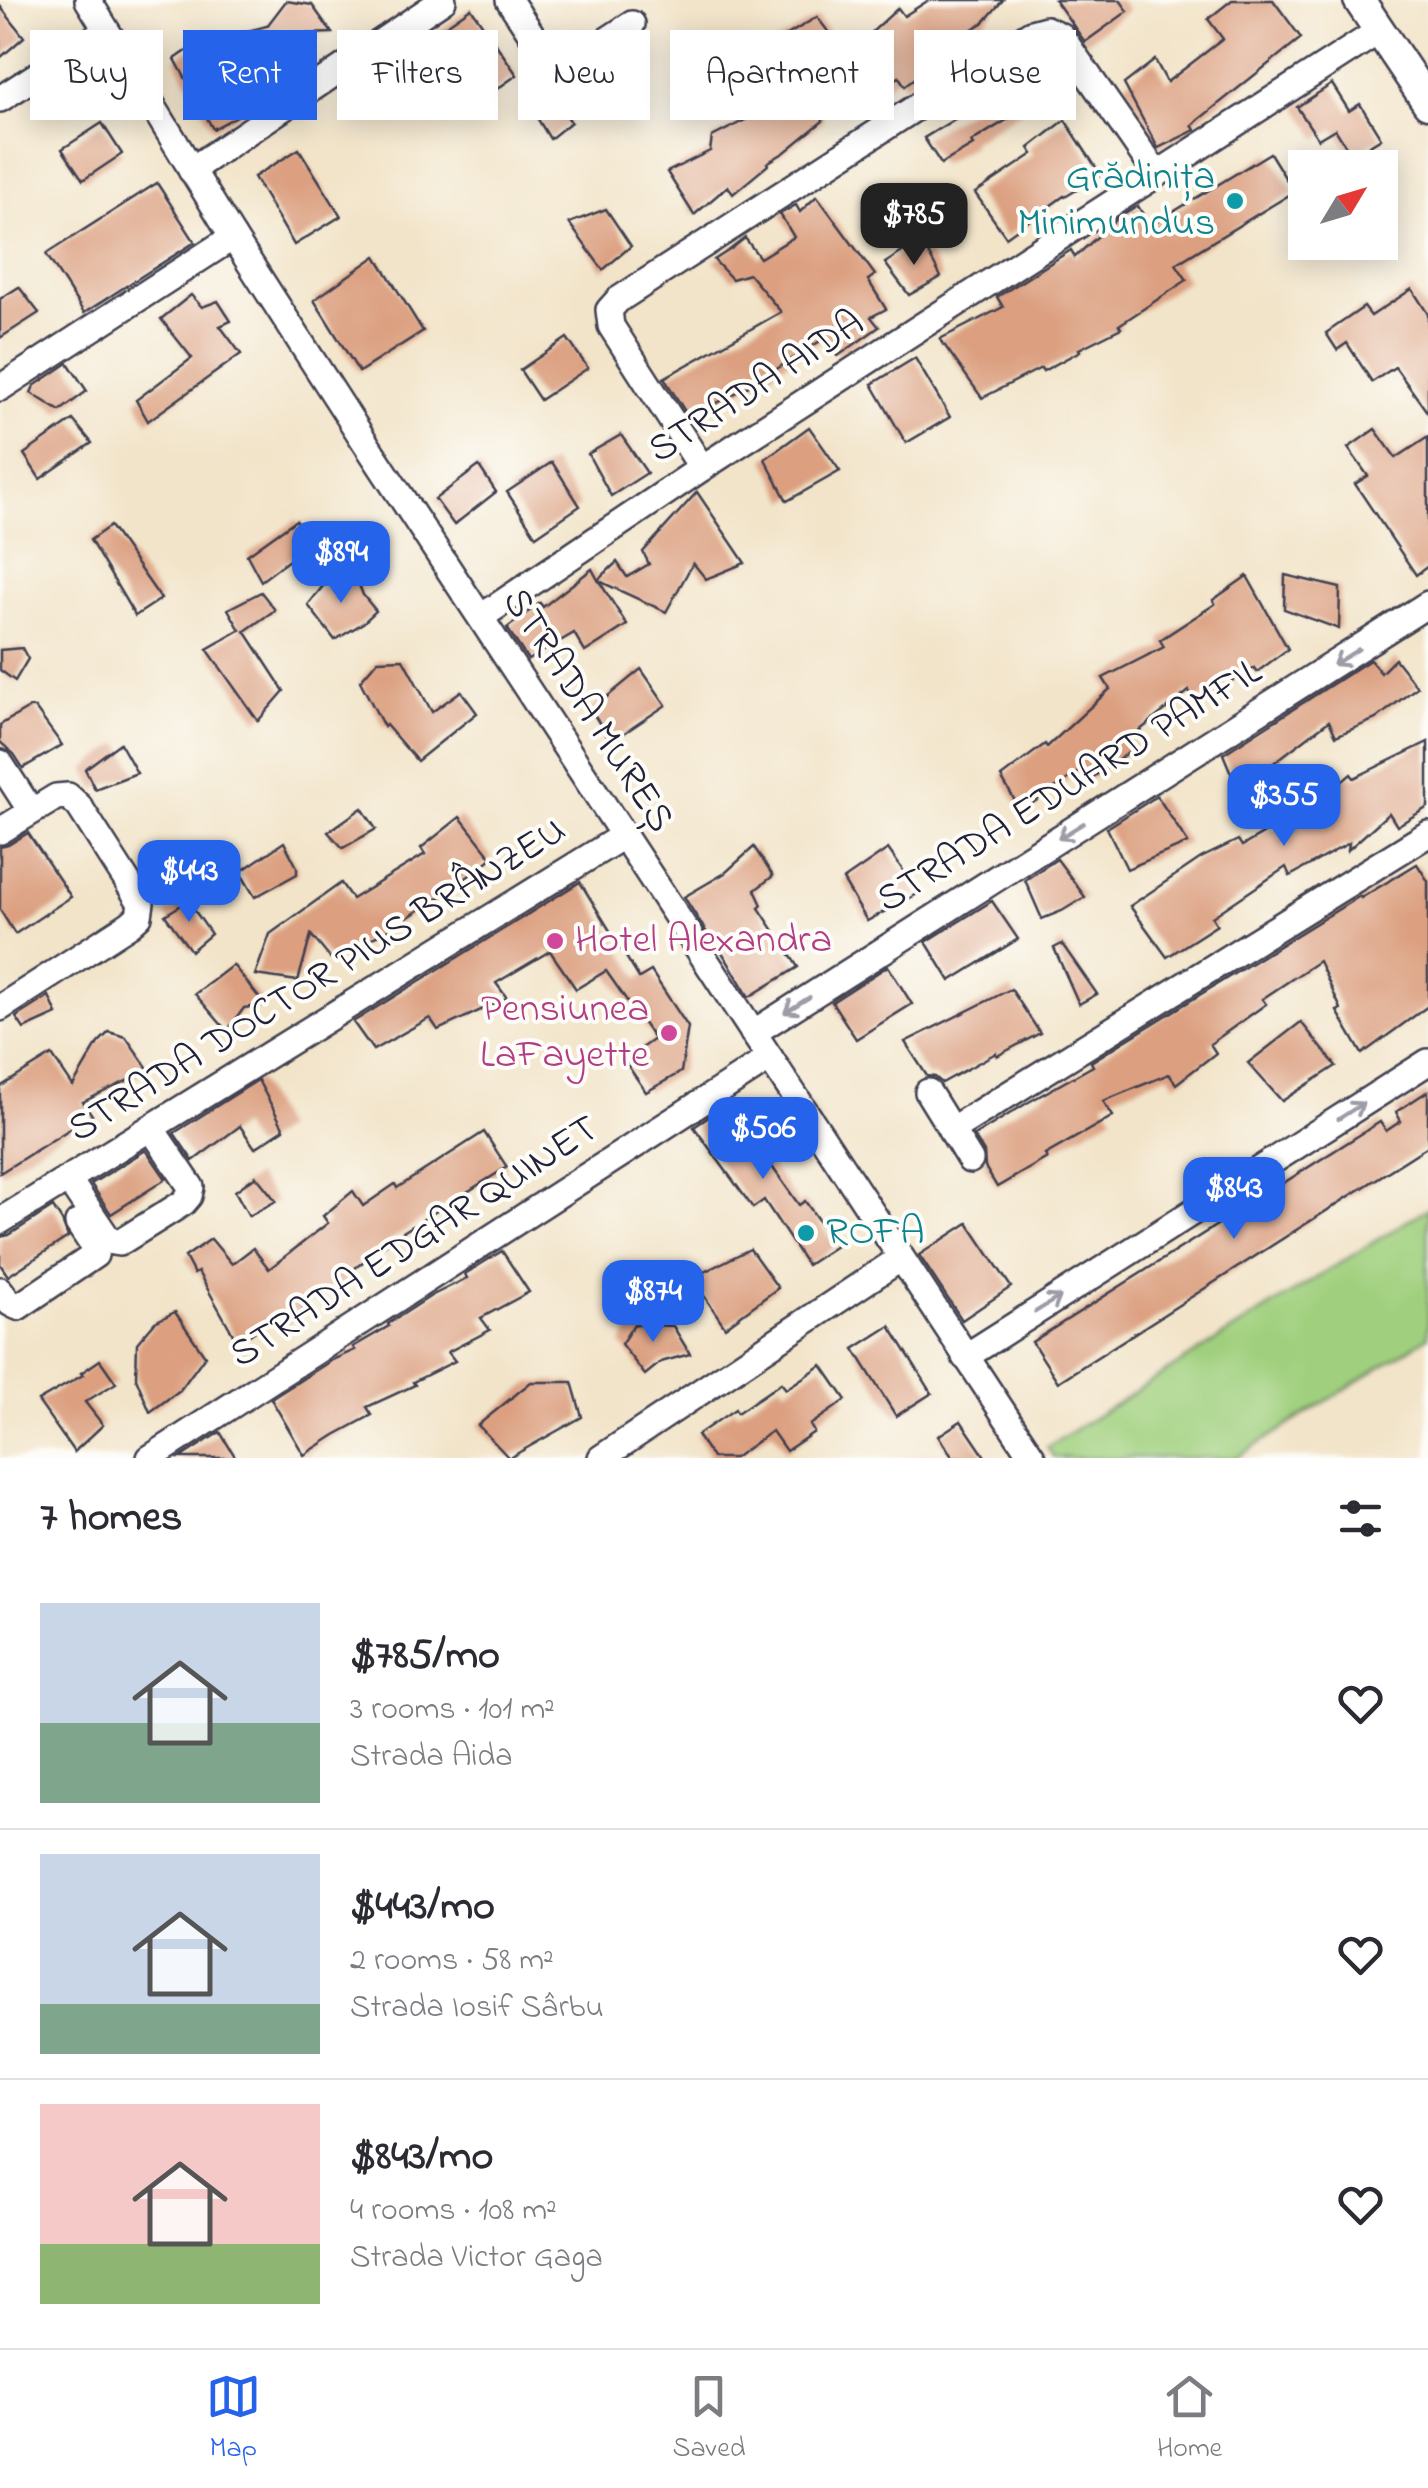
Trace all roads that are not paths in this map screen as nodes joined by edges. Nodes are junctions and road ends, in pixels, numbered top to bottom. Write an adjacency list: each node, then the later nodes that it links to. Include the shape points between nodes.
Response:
1 (88, 0): 6 (street, STRADA MUREȘ)
2 (443, 0): 12 (street)
3 (509, 0): 5 (street, via 557,73)
4 (1360, 0): 7 (main road)
5 (632, 24)
6 (105, 30)
7 (1380, 30): 10 (main road); 13 (street, STRADA AIDA)
8 (30, 80): 9 (street)
9 (0, 100)
10 (1428, 103)
11 (160, 120): 12 (street, STRADA MUREȘ)
12 (191, 170): 14 (street, STRADA MUREȘ)
13 (1156, 173): 16 (street, STRADA AIDA); 16 (street, via 1061,36 1046,29 618,300 610,310 611,326)
14 (233, 237): 15 (street); 18 (street, STRADA MUREȘ)
15 (0, 388)
16 (702, 468): 18 (street, STRADA AIDA)
17 (1428, 604): 25 (street, STRADA EDUARD PAMFIL, one-way to 25)
18 (481, 617): 23 (street, STRADA MUREȘ)
19 (0, 763): 20 (street)
20 (31, 811): 21 (street); 24 (street, via 56,797 68,796 80,806 141,903 140,916)
21 (0, 832)
22 (1428, 834): 30 (street)
23 (624, 836): 25 (street, STRADA MUREȘ); 29 (street, STRADA DOCTOR PIUS BRÂNZEU)
24 (0, 1008)
25 (753, 1034): 26 (street, STRADA MUREȘ)
26 (770, 1058): 34 (street, STRADA MUREȘ); 38 (street, STRADA EDGAR QUINET)
27 (1428, 1062): 36 (street, one-way to 27)
28 (928, 1092): 30 (street)
29 (152, 1128): 32 (street, STRADA DOCTOR PIUS BRÂNZEU); 32 (street, via 191,1187 189,1196 119,1243)
30 (951, 1130): 31 (street)
31 (970, 1160)
32 (61, 1183): 33 (street, STRADA DOCTOR PIUS BRÂNZEU); 35 (street, via 95,1255 18,1306)
33 (0, 1221)
34 (902, 1258): 36 (street, STRADA MUREȘ); 37 (street)
35 (0, 1290)
36 (966, 1356): 39 (street, STRADA MUREȘ)
37 (605, 1457)
38 (150, 1458)
39 (1033, 1458)

